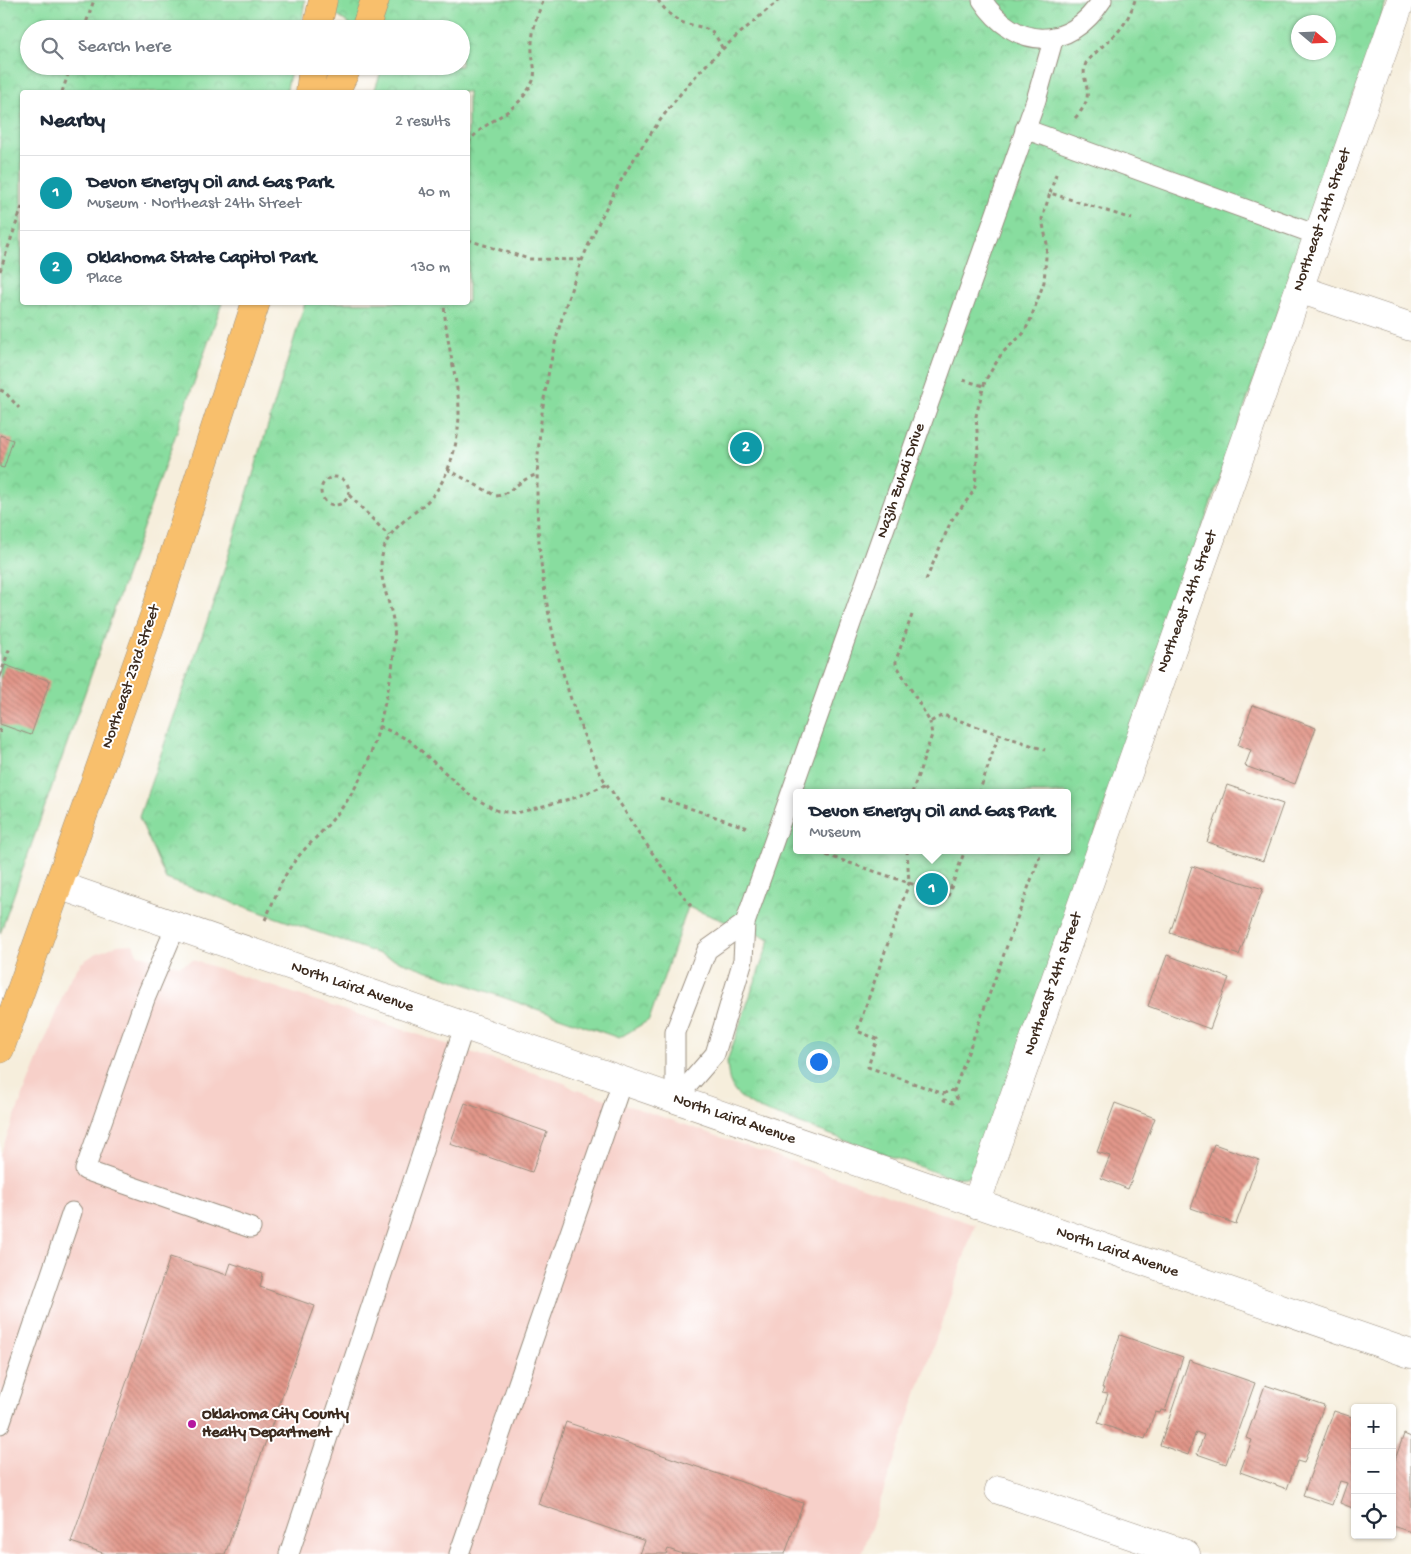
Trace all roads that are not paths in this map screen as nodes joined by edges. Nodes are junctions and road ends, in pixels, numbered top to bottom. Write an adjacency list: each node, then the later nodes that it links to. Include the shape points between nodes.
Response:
1 (323, 0): 6 (main road)
2 (375, 0): 7 (main road)
3 (982, 0): 8 (lane, via 993,17 1011,31 1032,38)
4 (1102, 0): 8 (lane, via 1091,16 1074,30)
5 (1401, 0): 14 (street, Northeast 24th Street)
6 (319, 20)
7 (368, 20)
8 (1054, 37): 13 (lane, Nazih Zuhdi Drive)
9 (312, 75): 11 (main road)
10 (344, 75): 12 (main road)
11 (310, 90)
12 (336, 90)
13 (1026, 129): 14 (lane); 19 (lane, Nazih Zuhdi Drive)
14 (1317, 235): 15 (street, Northeast 24th Street)
15 (1299, 289): 17 (street); 25 (street, Northeast 24th Street)
16 (255, 305): 18 (main road, Northeast 23rd Street, via 155,613)
17 (1411, 327)
18 (58, 885): 20 (street, North Laird Avenue); 22 (main road, Northeast 23rd Street)
19 (745, 923): 24 (lane, Nazih Zuhdi Drive, via 743,960 715,1054); 24 (lane, via 707,950 676,1032)
20 (176, 926): 21 (street, North Laird Avenue); 27 (lane, via 145,999 85,1170)
21 (464, 1027): 23 (street, North Laird Avenue); 31 (lane)
22 (0, 1049)
23 (622, 1082): 24 (street, North Laird Avenue); 32 (lane)
24 (675, 1100): 25 (street, North Laird Avenue)
25 (976, 1204): 28 (street, North Laird Avenue)
26 (72, 1212): 29 (lane)
27 (251, 1228)
28 (1411, 1354)
29 (0, 1424)
30 (999, 1490): 33 (street)
31 (289, 1554)
32 (459, 1554)
33 (1186, 1554)

